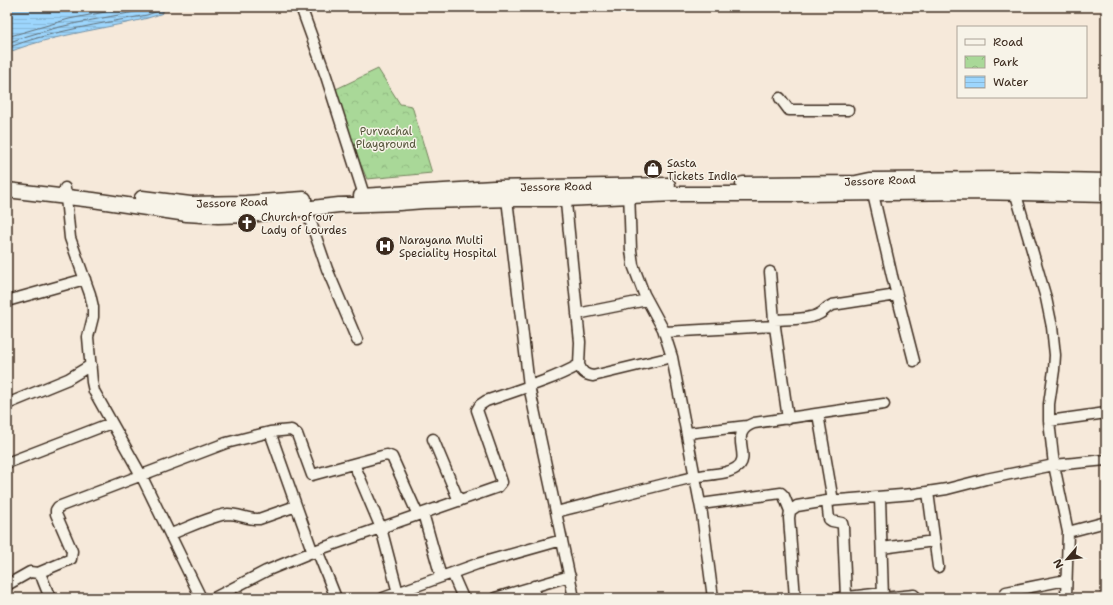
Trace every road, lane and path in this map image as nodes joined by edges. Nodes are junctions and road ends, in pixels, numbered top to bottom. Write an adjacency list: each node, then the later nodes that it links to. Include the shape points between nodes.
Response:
1 (301, 7): 12 (street)
2 (780, 98): 3 (street, via 789,110)
3 (848, 110)
4 (1106, 181): 6 (highway, Jessore Road)
5 (7, 182): 9 (highway, Jessore Road)
6 (1013, 186): 8 (highway, Jessore Road, via 870,180 856,183); 11 (highway); 13 (highway, via 1081,196); 35 (street, via 1052,327 1055,362)
7 (7, 190): 9 (highway)
8 (629, 191): 10 (highway, Jessore Road); 11 (highway, via 674,194); 19 (street, via 632,257)
9 (65, 193): 12 (highway, Jessore Road, via 190,204); 15 (highway, via 93,200 218,216); 17 (street, via 70,238)
10 (565, 193): 12 (highway, Jessore Road, via 494,188); 14 (highway); 21 (street)
11 (873, 194): 18 (street)
12 (364, 195)
13 (1106, 196)
14 (507, 199): 15 (highway); 29 (street)
15 (306, 208): 24 (street, via 327,269)
16 (770, 272): 22 (street)
17 (85, 279): 20 (street); 27 (street, via 93,307 88,337)
18 (897, 295): 22 (street, via 832,305 819,315); 26 (street)
19 (647, 300): 21 (street); 23 (street)
20 (7, 301)
21 (577, 314): 28 (street)
22 (775, 323): 23 (street); 34 (street)
23 (665, 332): 25 (street)
24 (357, 340)
25 (672, 358): 28 (street, via 593,376 586,375); 39 (street)
26 (914, 361)
27 (91, 364): 30 (street, via 68,379); 36 (street, via 94,391)
28 (579, 365): 29 (street)
29 (529, 386): 49 (street, via 480,405 477,410 502,482 498,487); 54 (street)
30 (7, 404)
31 (884, 404): 33 (street)
32 (1106, 413): 35 (street)
33 (818, 414): 34 (street); 50 (street)
34 (788, 419): 37 (street)
35 (1049, 422): 44 (street)
36 (111, 423): 42 (street); 45 (street)
37 (747, 426): 39 (street); 46 (street, via 741,434 741,465 730,471)
38 (270, 432): 43 (street, via 291,430 297,434 312,475); 45 (street, via 226,444); 52 (street)
39 (688, 433): 46 (street)
40 (433, 440): 49 (street)
41 (1106, 460): 44 (street)
42 (7, 463)
43 (354, 464): 55 (street, via 387,455 392,457); 57 (street)
44 (1054, 465): 47 (street); 58 (street)
45 (141, 475): 59 (street); 65 (street, via 58,508 56,514 72,550 72,557)
46 (696, 476): 51 (street); 54 (street)
47 (928, 492): 48 (street); 61 (street)
48 (880, 497): 50 (street); 62 (street)
49 (459, 501): 55 (street)
50 (830, 501): 53 (street, via 797,506); 87 (street, via 830,519 842,523 843,527)
51 (701, 504): 53 (street, via 781,493); 85 (street)
52 (296, 506): 59 (street, via 253,520 234,515 221,515); 63 (street)
53 (790, 511): 86 (street)
54 (556, 512): 60 (street)
55 (420, 514): 57 (street); 68 (street)
56 (1106, 522): 58 (street)
57 (381, 528): 63 (street); 73 (street)
58 (1068, 532): 69 (street)
59 (170, 534): 77 (street)
60 (562, 540): 66 (street, via 488,560); 67 (street)
61 (934, 541): 62 (street); 64 (street)
62 (882, 548): 75 (street)
63 (315, 552): 74 (street, via 266,571); 79 (street)
64 (938, 567)
65 (38, 573): 70 (street, via 30,572); 76 (street)
66 (452, 573): 68 (street); 81 (street)
67 (570, 576): 71 (street); 84 (street)
68 (441, 577): 73 (street)
69 (1066, 580): 72 (street); 89 (street)
70 (7, 585)
71 (534, 586): 82 (street); 83 (street)
72 (1006, 592)
73 (398, 593): 80 (street)
74 (225, 595): 78 (street)
75 (883, 596): 87 (street); 88 (street, via 914,594)
76 (50, 598)
77 (201, 598)
78 (214, 598)
79 (336, 598)
80 (383, 598)
81 (463, 598)
82 (495, 598)
83 (536, 598)
84 (574, 598)
85 (712, 598)
86 (794, 598)
87 (843, 598)
88 (917, 598)
89 (1066, 598)

